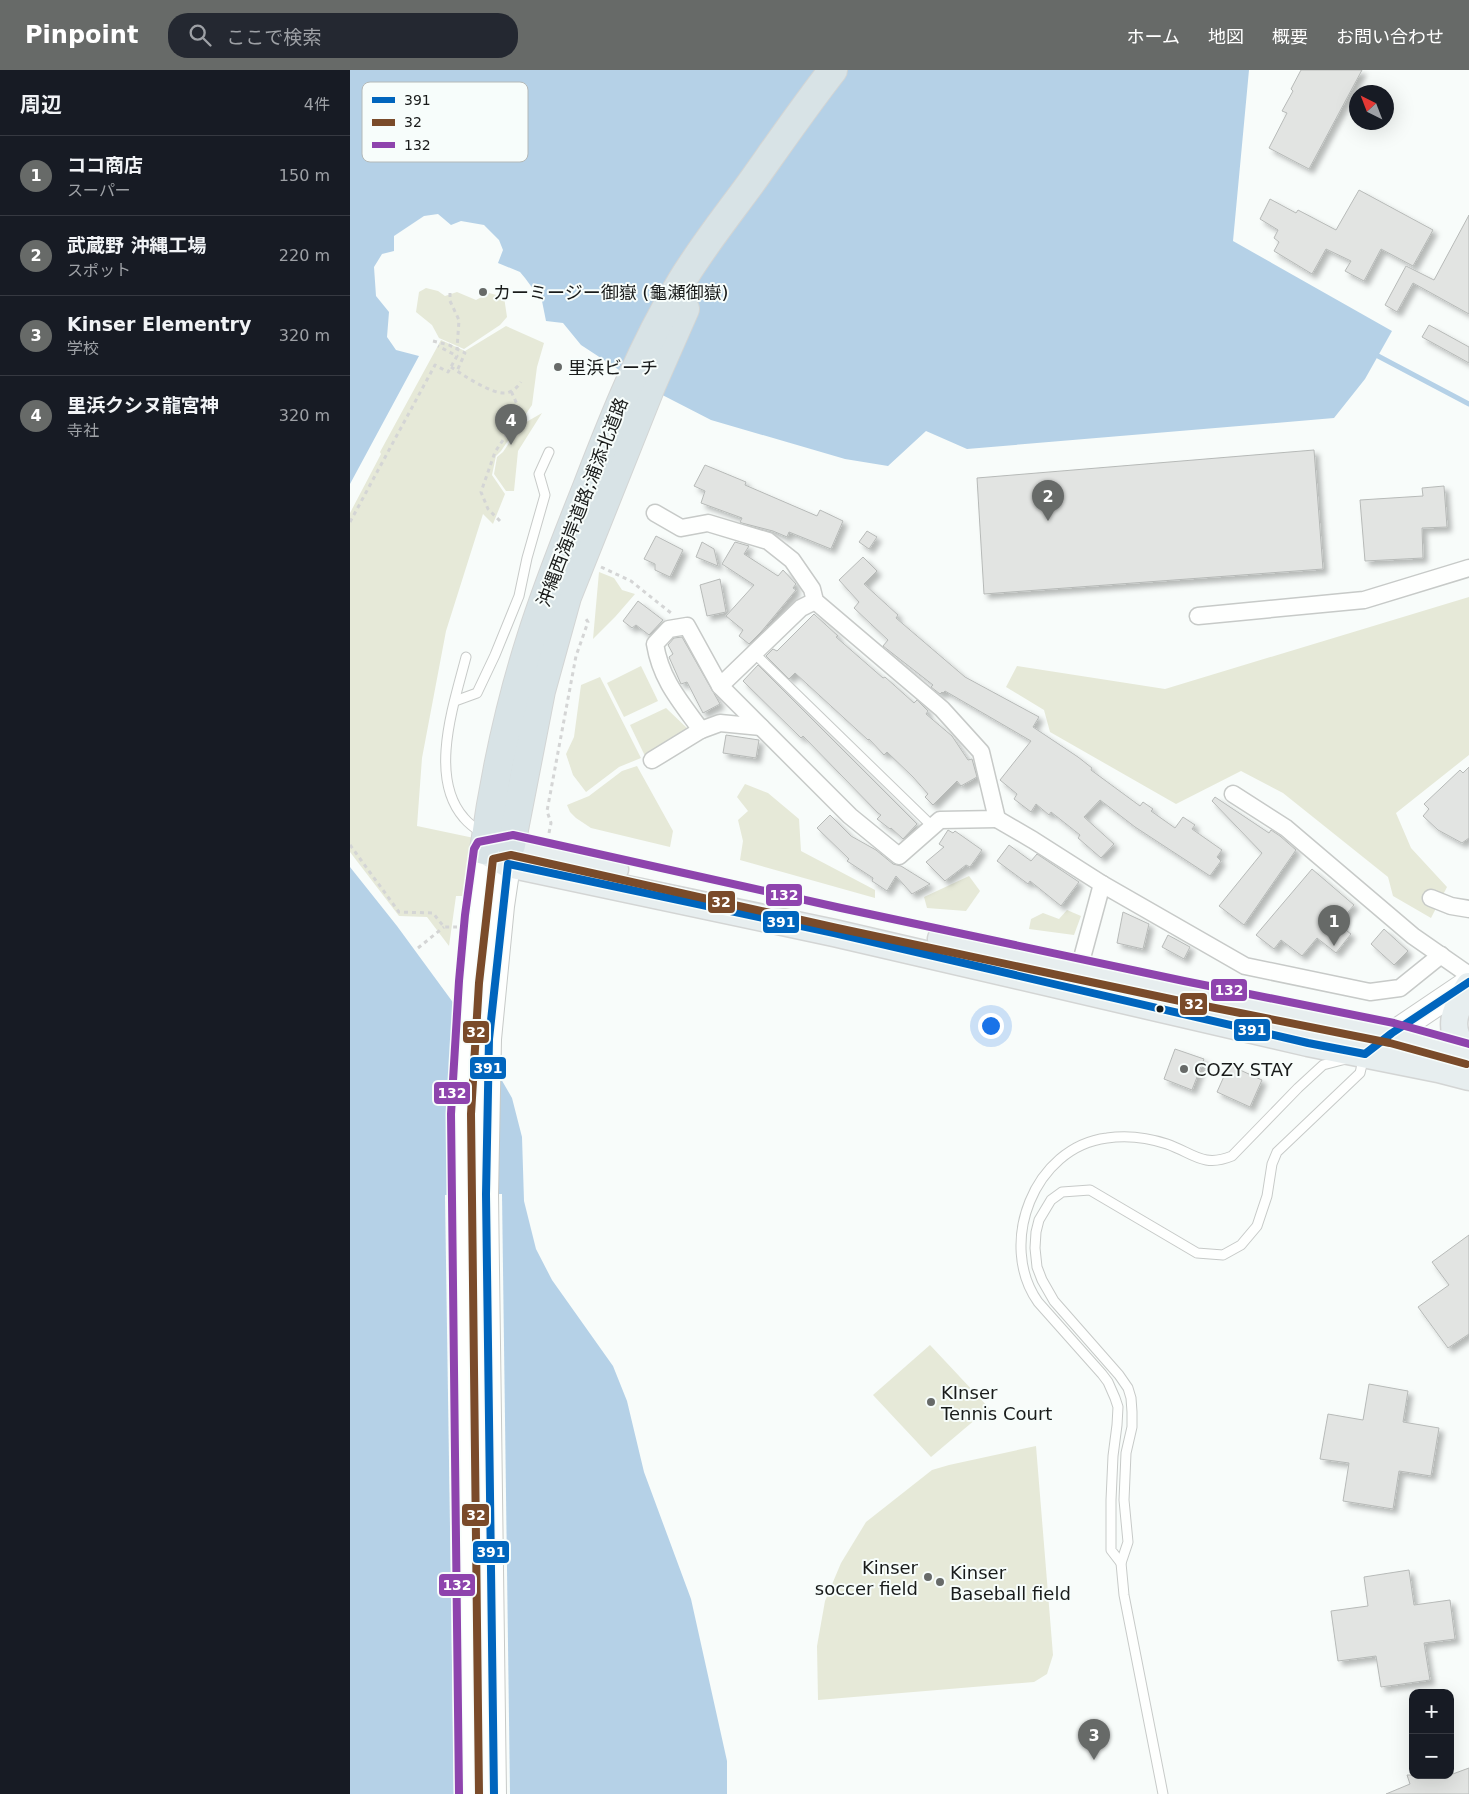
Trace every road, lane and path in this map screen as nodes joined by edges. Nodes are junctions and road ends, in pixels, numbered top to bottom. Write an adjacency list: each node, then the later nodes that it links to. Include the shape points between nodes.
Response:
1 (833, 70): 32 (highway, 沖縄西海岸道路;浦添北道路, via 712,235 681,282 637,365 618,440 556,635)
2 (450, 293): 5 (path, via 450,301 459,320)
3 (433, 341): 5 (path)
4 (438, 346): 6 (path, via 457,356)
5 (457, 349): 7 (path, via 465,353)
6 (451, 367): 7 (path); 13 (path, via 448,372 435,366)
7 (457, 371): 9 (path, via 483,387 505,393)
8 (521, 382): 9 (path)
9 (512, 391): 12 (path, via 521,413 495,452 481,492 488,509)
10 (549, 452): 23 (lane, via 539,474 545,495 519,596 477,693)
11 (654, 513): 16 (street, via 681,528 708,523 768,541 792,560 812,589)
12 (500, 521)
13 (350, 522)
14 (594, 564): 19 (path, via 631,581)
15 (1469, 568): 18 (street, via 1364,600)
16 (815, 601): 20 (street, via 801,608); 28 (street, via 942,710 981,752)
17 (583, 614): 30 (path, via 588,622 576,656 547,811 551,823)
18 (1198, 616)
19 (687, 626): 22 (street); 25 (street, via 669,629 655,644 658,662 672,691)
20 (754, 653): 22 (street); 29 (lane)
21 (466, 657): 23 (lane)
22 (720, 686): 24 (street)
23 (455, 701): 32 (lane, via 445,754 452,800 464,818)
24 (761, 727): 25 (street, via 720,723); 29 (street, via 850,816 899,856)
25 (701, 730): 26 (street)
26 (652, 760)
27 (1233, 794): 39 (street, via 1286,828 1413,936)
28 (997, 819): 29 (street, via 940,820); 33 (street)
29 (933, 826)
30 (548, 836)
31 (350, 845): 36 (path, via 399,912 432,913)
32 (497, 849): 40 (main road); 46 (main road, via 834,933); 49 (street, via 476,902 461,1114); 50 (street, via 486,1194)
33 (1102, 884): 39 (street, via 1245,966 1370,992 1400,988); 40 (street)
34 (1431, 898): 35 (street)
35 (1469, 909)
36 (444, 927): 37 (path); 38 (path)
37 (460, 927)
38 (418, 948)
39 (1441, 955): 41 (street)
40 (1079, 969): 44 (main road)
41 (1469, 975)
42 (1469, 982): 44 (street)
43 (1469, 986): 45 (main road, via 1457,1006 1454,1021 1457,1038)
44 (1392, 1033): 45 (main road); 46 (street)
45 (1469, 1053)
46 (1365, 1054): 47 (main road); 48 (lane, via 1323,1065 1232,1156 1219,1161 1204,1160 1146,1138 1106,1138 1088,1142 1063,1155 1032,1195 1021,1235 1022,1263 1032,1293 1108,1382 1118,1407 1111,1550); 48 (lane, via 1360,1073 1277,1152 1257,1226 1240,1245 1223,1255 1197,1253 1090,1190 1062,1192 1050,1200 1041,1215 1035,1248 1042,1280 1054,1300 1119,1375 1132,1398 1124,1500 1128,1542)
47 (1469, 1077)
48 (1121, 1563): 51 (lane, via 1124,1595)
49 (469, 1794)
50 (494, 1794)
51 (1163, 1794)

